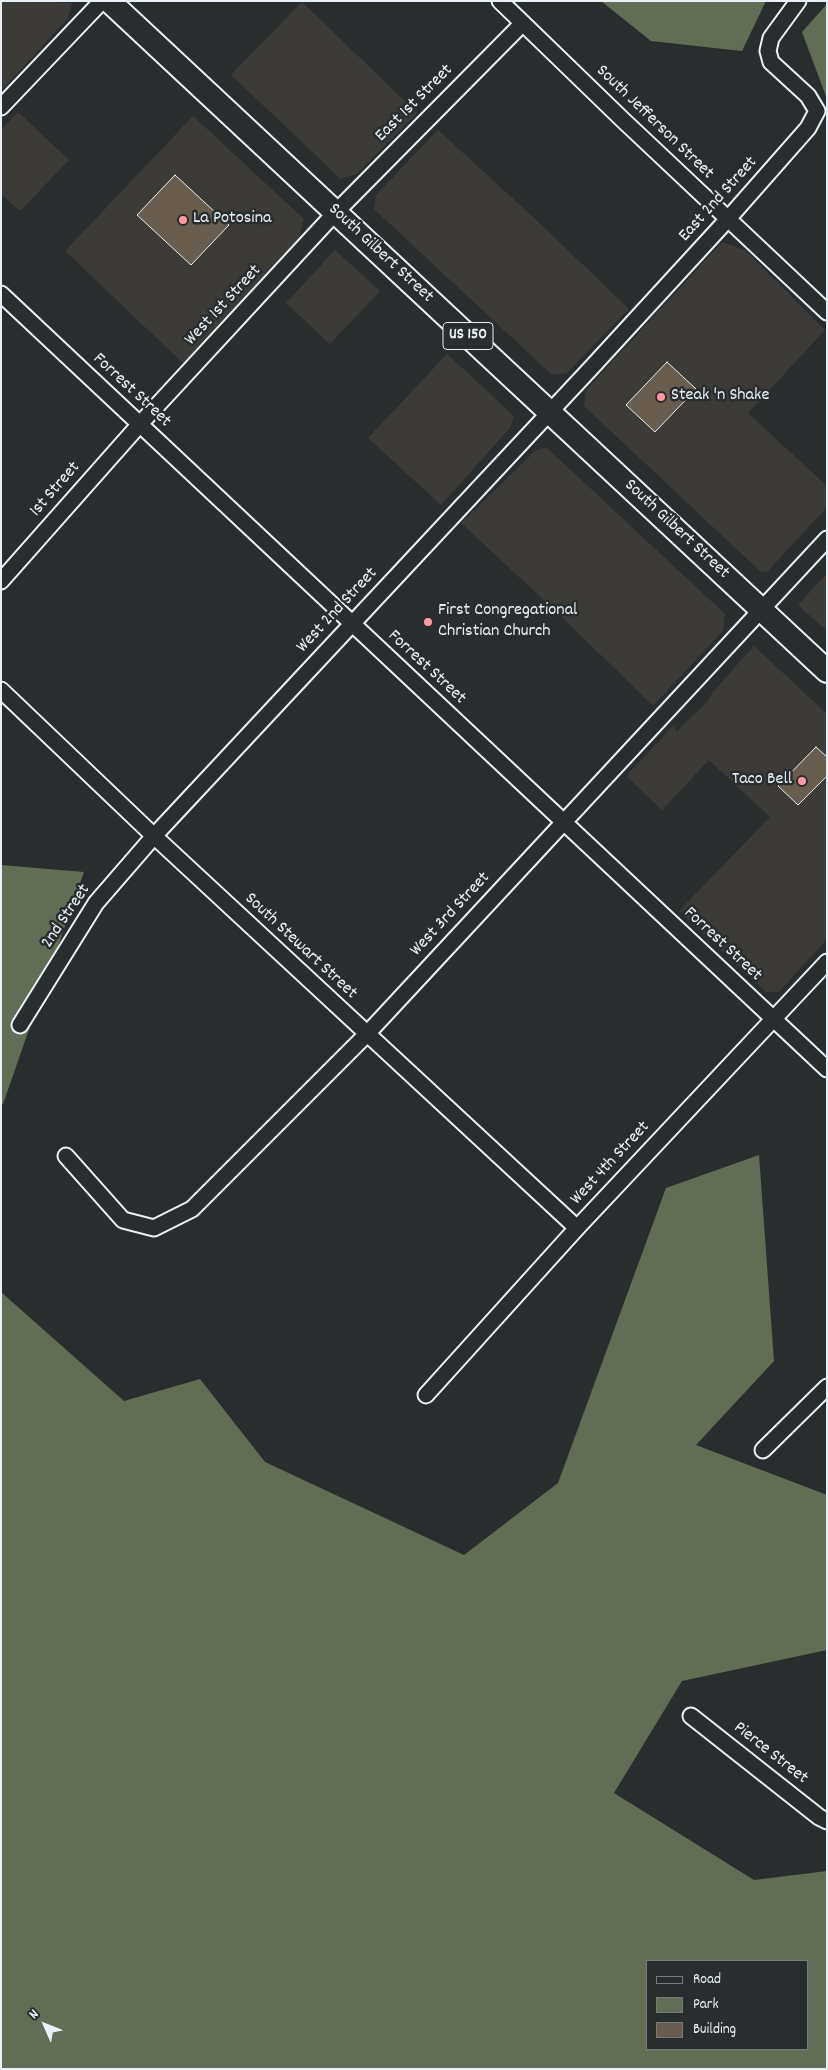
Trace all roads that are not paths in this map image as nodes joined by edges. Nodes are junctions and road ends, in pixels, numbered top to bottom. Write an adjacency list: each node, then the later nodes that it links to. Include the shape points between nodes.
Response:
1 (102, 1): 6 (street)
2 (109, 1): 7 (main road, South Gilbert Street / US 150)
3 (500, 1): 5 (street, South Jefferson Street)
4 (798, 1): 8 (street, East 2nd Street, via 771,38 768,51 771,62 808,96 817,111 808,128)
5 (523, 23): 7 (street, East 1st Street); 8 (street, South Jefferson Street)
6 (1, 107)
7 (335, 213): 11 (main road, South Gilbert Street / US 150); 12 (street, West 1st Street)
8 (727, 220): 10 (street, South Jefferson Street); 11 (street, East 2nd Street)
9 (1, 294): 12 (street, Forrest Street)
10 (827, 312)
11 (549, 412): 15 (main road, South Gilbert Street / US 150); 16 (street, West 2nd Street)
12 (140, 424): 14 (street, 1st Street); 16 (street, Forrest Street)
13 (827, 538): 15 (street, West 3rd Street)
14 (1, 581)
15 (761, 610): 17 (main road, South Gilbert Street / US 150); 19 (street, West 3rd Street)
16 (352, 624): 19 (street, Forrest Street); 20 (street, West 2nd Street)
17 (827, 671)
18 (1, 690): 20 (street, South Stewart Street)
19 (563, 821): 22 (street, Forrest Street); 24 (street, West 3rd Street)
20 (154, 836): 23 (street, 2nd Street, via 96,903); 24 (street, South Stewart Street)
21 (827, 962): 22 (street, West 4th Street)
22 (772, 1018): 25 (street, Forrest Street); 27 (street, West 4th Street)
23 (20, 1025)
24 (366, 1034): 26 (street, West 3rd Street, via 192,1209 154,1228 123,1220); 27 (street, South Stewart Street)
25 (827, 1069)
26 (66, 1156)
27 (577, 1228): 29 (street, West 4th Street)
28 (827, 1387): 30 (street)
29 (426, 1395)
30 (763, 1450)
31 (691, 1716): 32 (street, Pierce Street)
32 (827, 1820)

